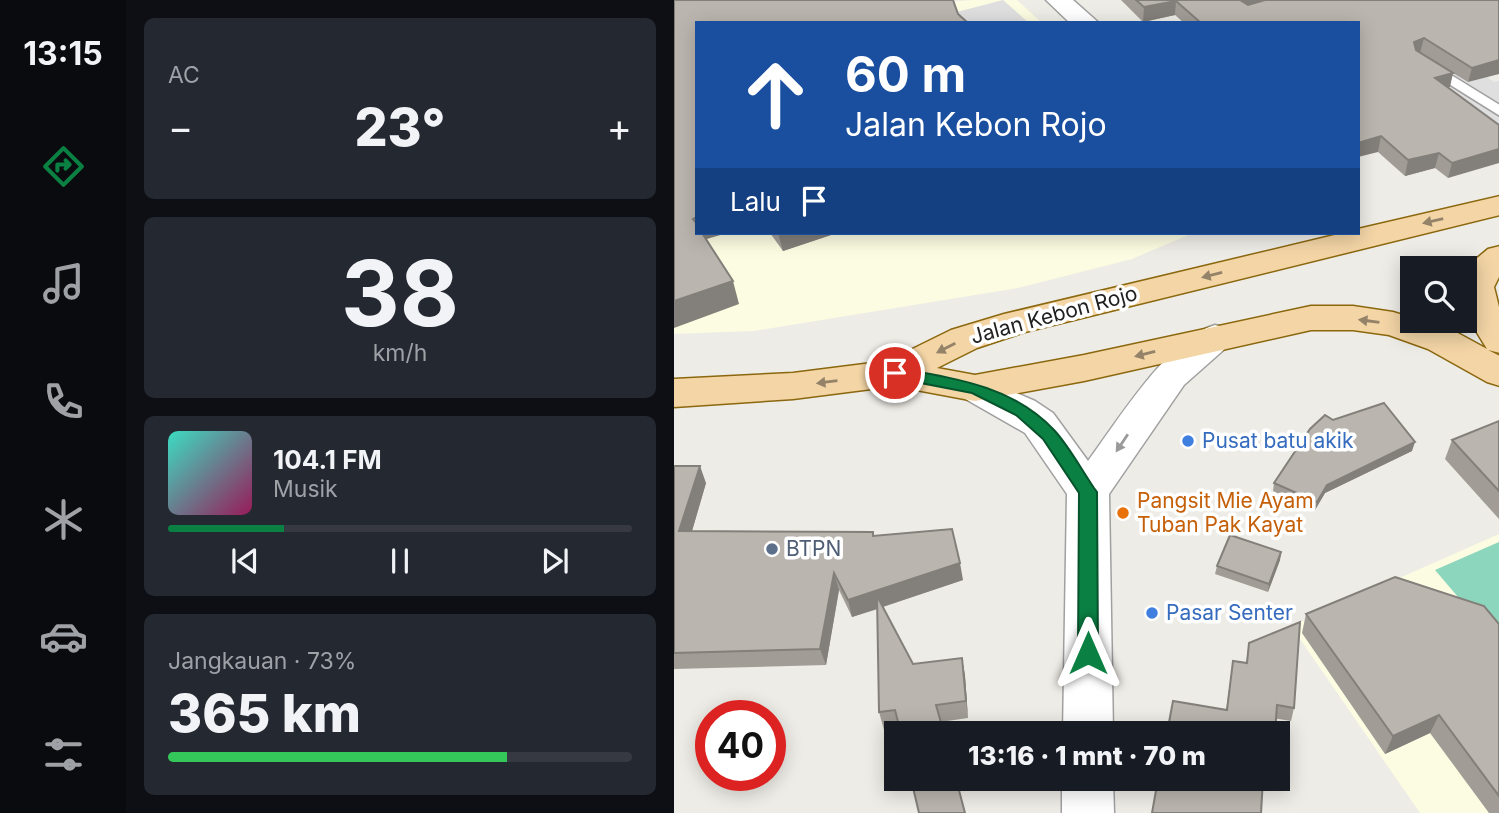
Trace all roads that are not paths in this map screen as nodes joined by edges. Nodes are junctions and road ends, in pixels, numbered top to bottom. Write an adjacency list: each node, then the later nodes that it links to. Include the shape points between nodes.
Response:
1 (1058, 0): 2 (street)
2 (1084, 21)
3 (1419, 59): 4 (lane)
4 (1499, 112)
5 (1499, 205): 6 (main road, Jalan Kebon Rojo, one-way to 6)
6 (1360, 232)
7 (1332, 238): 11 (main road, Jalan Kebon Rojo, one-way to 11, via 1017,322 964,339)
8 (1499, 256): 10 (main road, via 1477,280 1476,297)
9 (1215, 337): 12 (main road, one-way to 9, via 1441,340 1393,324 1353,318 1311,318); 13 (main road, one-way to 13); 15 (street, one-way to 15, via 1171,376)
10 (1499, 341)
11 (895, 373): 13 (main road); 14 (main road, one-way to 14, via 793,386)
12 (1499, 373)
13 (975, 388): 15 (street, via 1039,423)
14 (674, 393)
15 (1088, 492): 16 (street)
16 (1088, 721)
17 (1088, 791): 18 (street)
18 (1088, 813)

